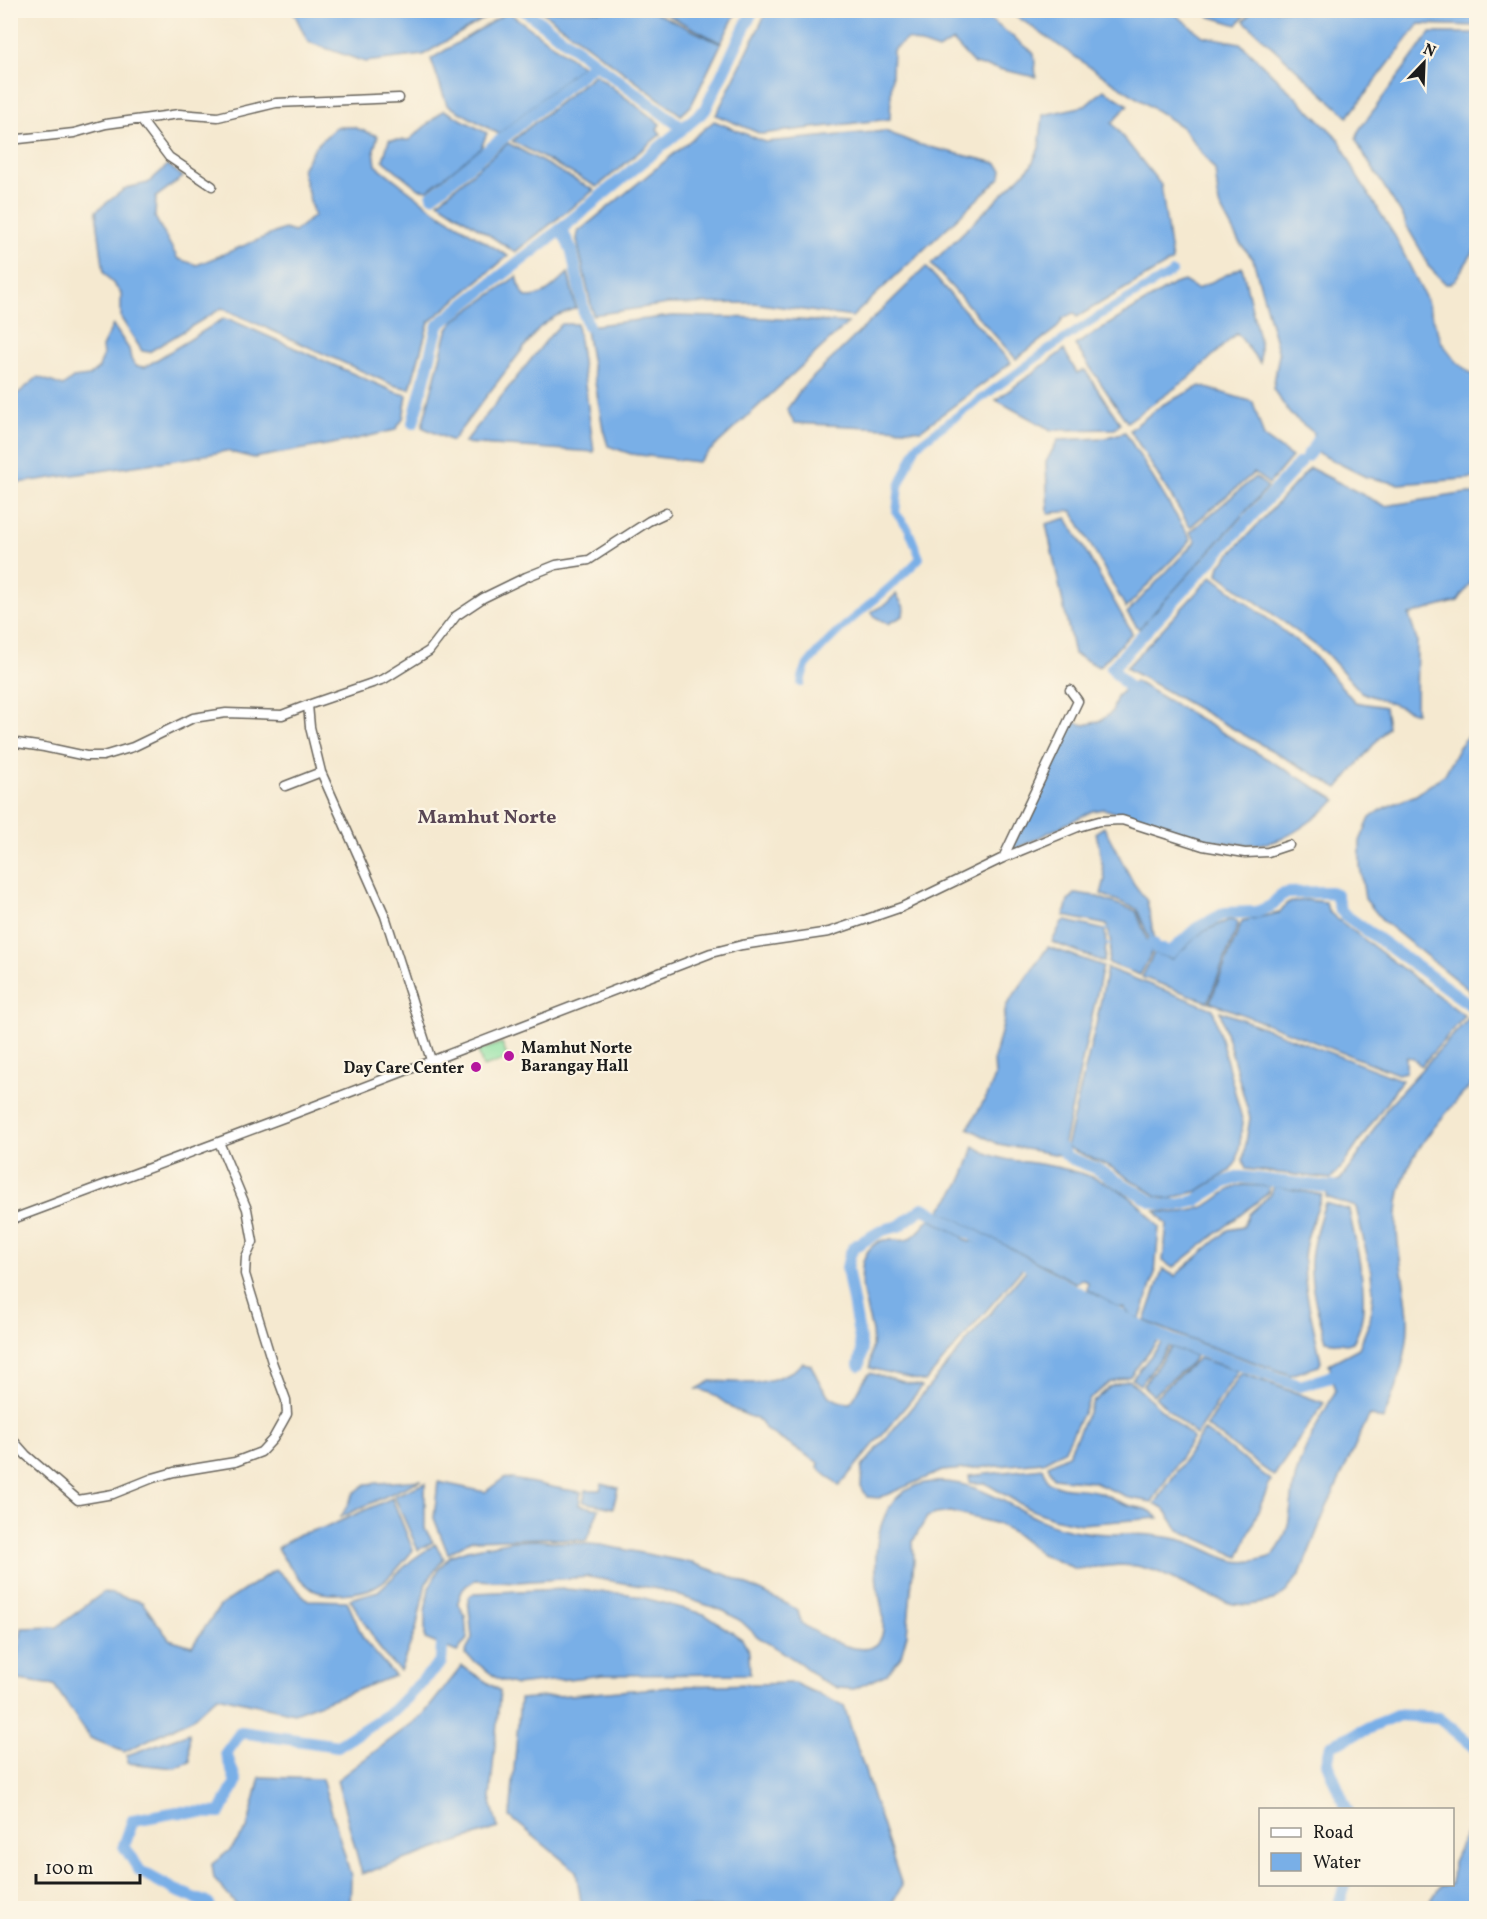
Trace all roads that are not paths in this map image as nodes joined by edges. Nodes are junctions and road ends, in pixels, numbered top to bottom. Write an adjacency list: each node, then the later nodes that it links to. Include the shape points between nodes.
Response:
1 (399, 98): 2 (street, via 276,103 218,117 179,114)
2 (141, 120): 3 (street); 4 (street, via 169,157)
3 (10, 140)
4 (212, 186)
5 (666, 513): 7 (street, via 589,560 556,565 483,598 456,616 429,651 384,679)
6 (1070, 690): 12 (street, via 1078,701)
7 (308, 705): 8 (street, via 282,714 226,713 193,718 133,747 102,756); 9 (street)
8 (10, 742)
9 (321, 772): 10 (street); 13 (street, via 385,916)
10 (285, 786)
11 (1289, 845): 12 (street, via 1268,852 1245,853 1203,846 1122,820 1098,821)
12 (1003, 858): 13 (street, via 902,907 829,932 711,953)
13 (431, 1060): 14 (street)
14 (219, 1142): 15 (street); 16 (street, via 247,1209 253,1242 246,1257 245,1274 286,1400 287,1413 273,1439 261,1452 235,1462 174,1472 113,1494 78,1500)
15 (10, 1220)
16 (10, 1437)

